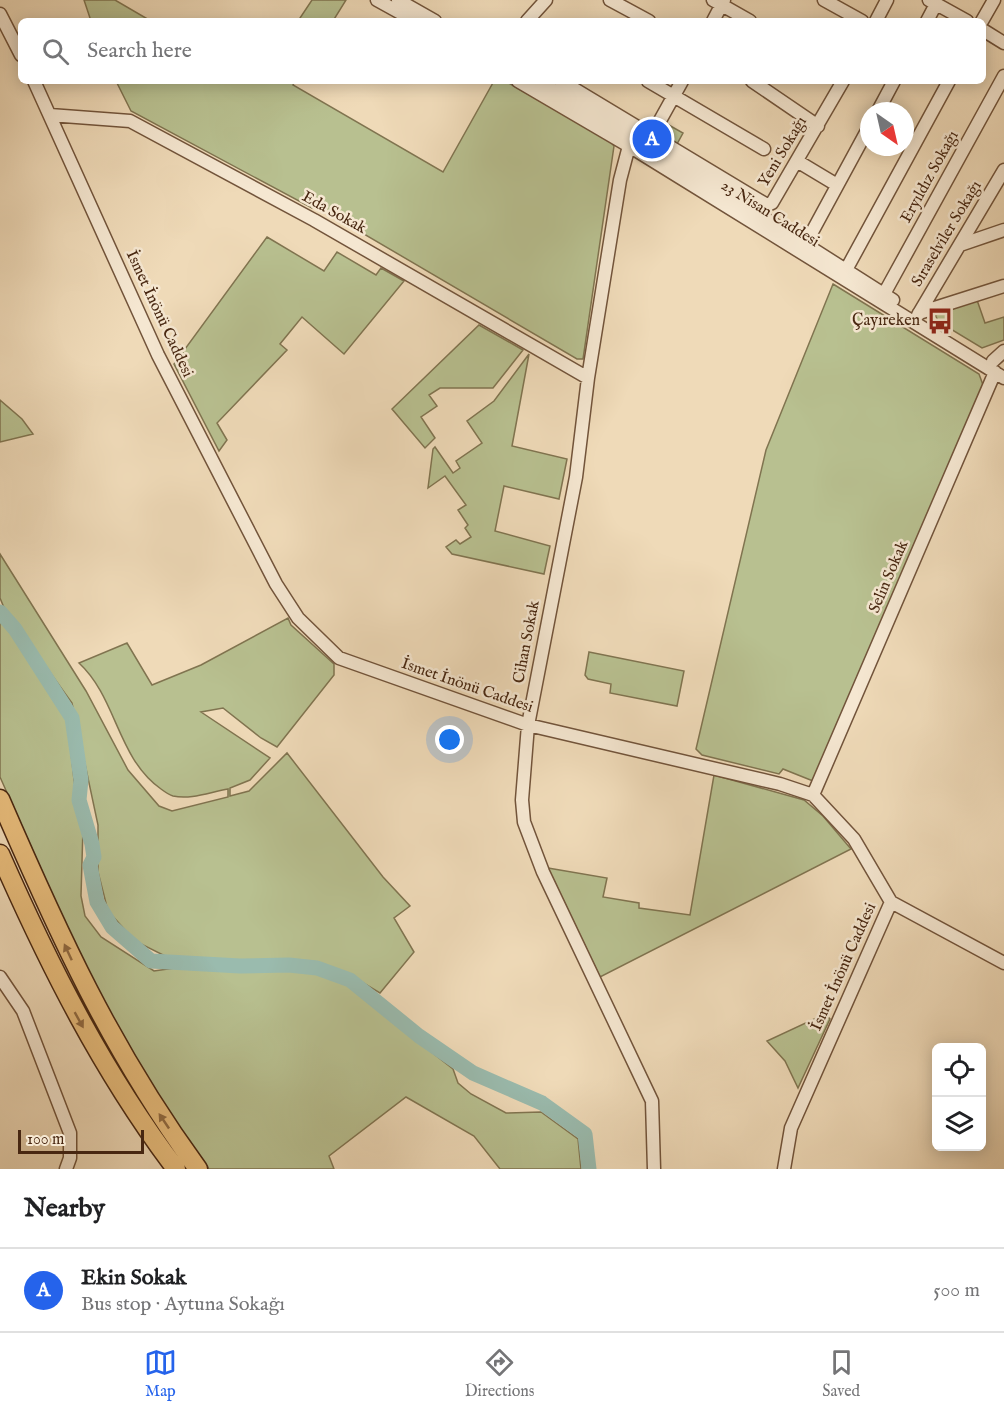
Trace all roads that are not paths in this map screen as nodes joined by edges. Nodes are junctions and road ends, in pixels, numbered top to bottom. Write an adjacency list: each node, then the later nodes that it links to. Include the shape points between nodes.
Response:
1 (377, 0): 10 (street)
2 (398, 0): 10 (street)
3 (546, 0): 13 (street)
4 (610, 0): 14 (street)
5 (824, 0): 17 (street)
6 (887, 0): 18 (street)
7 (994, 0): 21 (street)
8 (720, 2): 15 (street); 16 (street)
9 (932, 2): 19 (street); 20 (street)
10 (411, 11): 12 (street)
11 (0, 14): 24 (street)
12 (428, 18)
13 (534, 18)
14 (643, 18)
15 (714, 18)
16 (745, 18)
17 (857, 18)
18 (878, 18)
19 (928, 18)
20 (961, 18)
21 (984, 18)
22 (986, 32): 23 (street)
23 (1004, 43)
24 (18, 49)
25 (1004, 76): 52 (street, Eryıldız Sokağı)
26 (35, 84): 38 (street, İsmet İnönü Caddesi)
27 (524, 84): 41 (street, 23 Nisan Caddesi)
28 (543, 84): 41 (street, 23 Nisan Caddesi)
29 (566, 84): 40 (street)
30 (654, 84): 36 (street)
31 (680, 84): 36 (street)
32 (756, 84): 39 (street)
33 (841, 84): 39 (street, Yeni Sokağı)
34 (892, 84): 37 (street)
35 (947, 84): 50 (street)
36 (675, 95): 40 (street); 43 (street)
37 (883, 102)
38 (50, 115): 56 (street, Eda Sokak, via 130,121 314,220); 57 (street, İsmet İnönü Caddesi, via 158,355 276,584 298,618 339,658)
39 (818, 126): 44 (street, Yeni Sokağı)
40 (652, 135): 44 (street, Yeni Sokağı, via 767,205 772,203)
41 (632, 141): 48 (street, 23 Nisan Caddesi); 55 (street, 23 Nisan Caddesi); 56 (street, Cihan Sokak, via 620,180)
42 (860, 143): 46 (street)
43 (764, 148)
44 (797, 161): 46 (street)
45 (1002, 176): 49 (street, Sıraselviler Sokağı)
46 (837, 185): 48 (street)
47 (1004, 230): 49 (street)
48 (805, 245): 50 (street, 23 Nisan Caddesi)
49 (960, 245): 53 (street, Sıraselviler Sokağı)
50 (846, 270): 52 (street, 23 Nisan Caddesi)
51 (1004, 286): 53 (street)
52 (884, 294): 53 (street, 23 Nisan Caddesi)
53 (918, 314): 55 (street, 23 Nisan Caddesi)
54 (1004, 351): 55 (street)
55 (999, 370): 58 (street, Selin Sokak)
56 (588, 378): 57 (street, Cihan Sokak, via 576,477)
57 (528, 725): 58 (street, İsmet İnönü Caddesi); 67 (street, Cihan Sokak, via 524,822 548,883 652,1101)
58 (813, 795): 61 (street, İsmet İnönü Caddesi, via 854,839)
59 (0, 799): 66 (highway, one-way to 59, via 110,1035)
60 (0, 854): 65 (highway, one-way to 65, via 76,1014 117,1084)
61 (891, 902): 62 (street); 68 (street, İsmet İnönü Caddesi, via 791,1128)
62 (1004, 963)
63 (0, 976): 64 (street, via 23,1011 70,1133)
64 (68, 1164)
65 (176, 1169)
66 (198, 1169)
67 (654, 1169)
68 (784, 1169)

